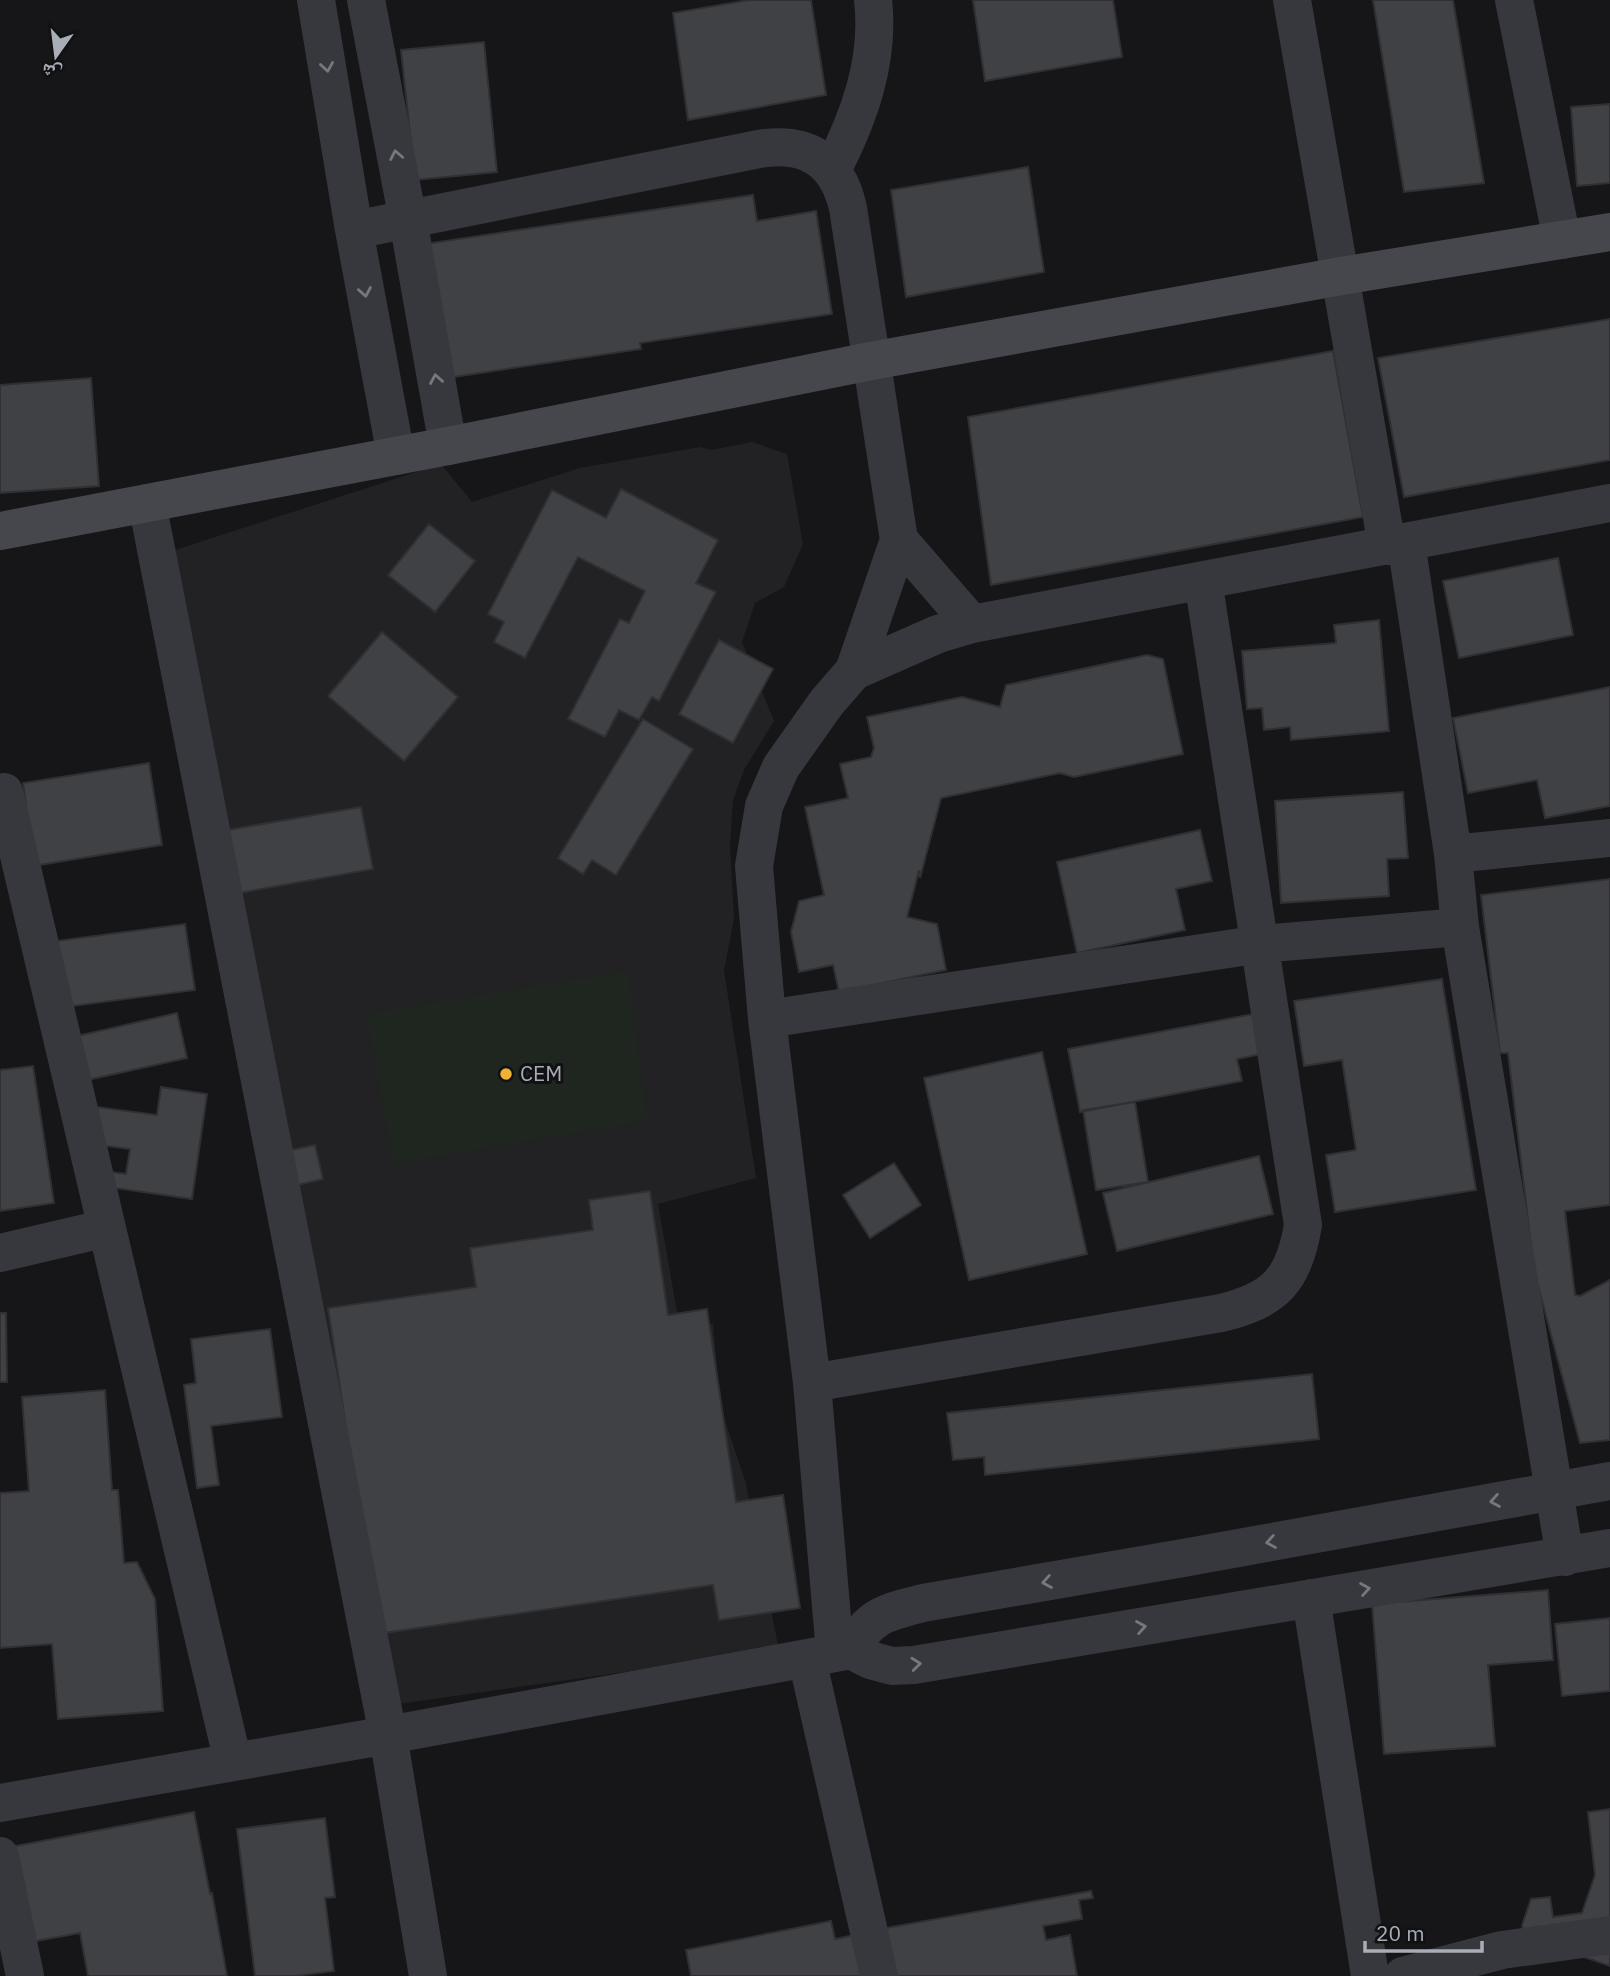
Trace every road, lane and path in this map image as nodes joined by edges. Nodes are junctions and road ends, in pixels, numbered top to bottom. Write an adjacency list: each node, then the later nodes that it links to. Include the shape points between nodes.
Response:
1 (316, 0): 8 (street, one-way to 8)
2 (366, 0): 7 (street, one-way to 2)
3 (873, 0): 6 (street, via 873,51 865,93)
4 (1292, 0): 11 (street)
5 (1514, 0): 10 (street)
6 (832, 170): 7 (street, via 817,157 779,146); 12 (street, via 844,188)
7 (408, 220): 8 (street); 13 (street, one-way to 7)
8 (354, 230): 14 (street, one-way to 14)
9 (1610, 232): 10 (main road)
10 (1562, 240): 11 (main road)
11 (1341, 276): 12 (main road); 19 (street)
12 (871, 361): 13 (main road); 18 (street)
13 (448, 446): 14 (main road)
14 (396, 456): 15 (main road)
15 (147, 503): 17 (main road); 38 (street)
16 (1610, 503): 19 (street)
17 (0, 531)
18 (899, 540): 21 (street); 22 (street)
19 (1396, 544): 20 (street); 25 (street)
20 (1203, 580): 21 (street); 27 (street)
21 (972, 624): 22 (street, via 937,634)
22 (854, 671): 28 (street, via 782,767 764,806 754,866)
23 (4, 792): 29 (street)
24 (1610, 838): 25 (street)
25 (1453, 854): 26 (street)
26 (1460, 927): 27 (street); 33 (street)
27 (1261, 944): 28 (street); 31 (street, via 1303,1225 1299,1251 1288,1275 1270,1294 1247,1307 1222,1313)
28 (767, 1018): 31 (street)
29 (107, 1228): 30 (street); 39 (street)
30 (0, 1253)
31 (812, 1383): 37 (street)
32 (1610, 1480): 33 (street)
33 (1554, 1490): 35 (street); 37 (street, one-way to 37, via 923,1603 889,1611)
34 (1610, 1548): 35 (street)
35 (1565, 1557): 36 (street, one-way to 35)
36 (1311, 1598): 37 (street, one-way to 36, via 892,1666 914,1665); 47 (street)
37 (831, 1654): 38 (street); 46 (street)
38 (388, 1735): 39 (street); 45 (street)
39 (233, 1762): 40 (street)
40 (0, 1803)
41 (0, 1857): 44 (street)
42 (1610, 1935): 43 (street)
43 (1504, 1963): 48 (street)
44 (25, 1976)
45 (428, 1976)
46 (879, 1976)
47 (1370, 1976)
48 (1403, 1976)

